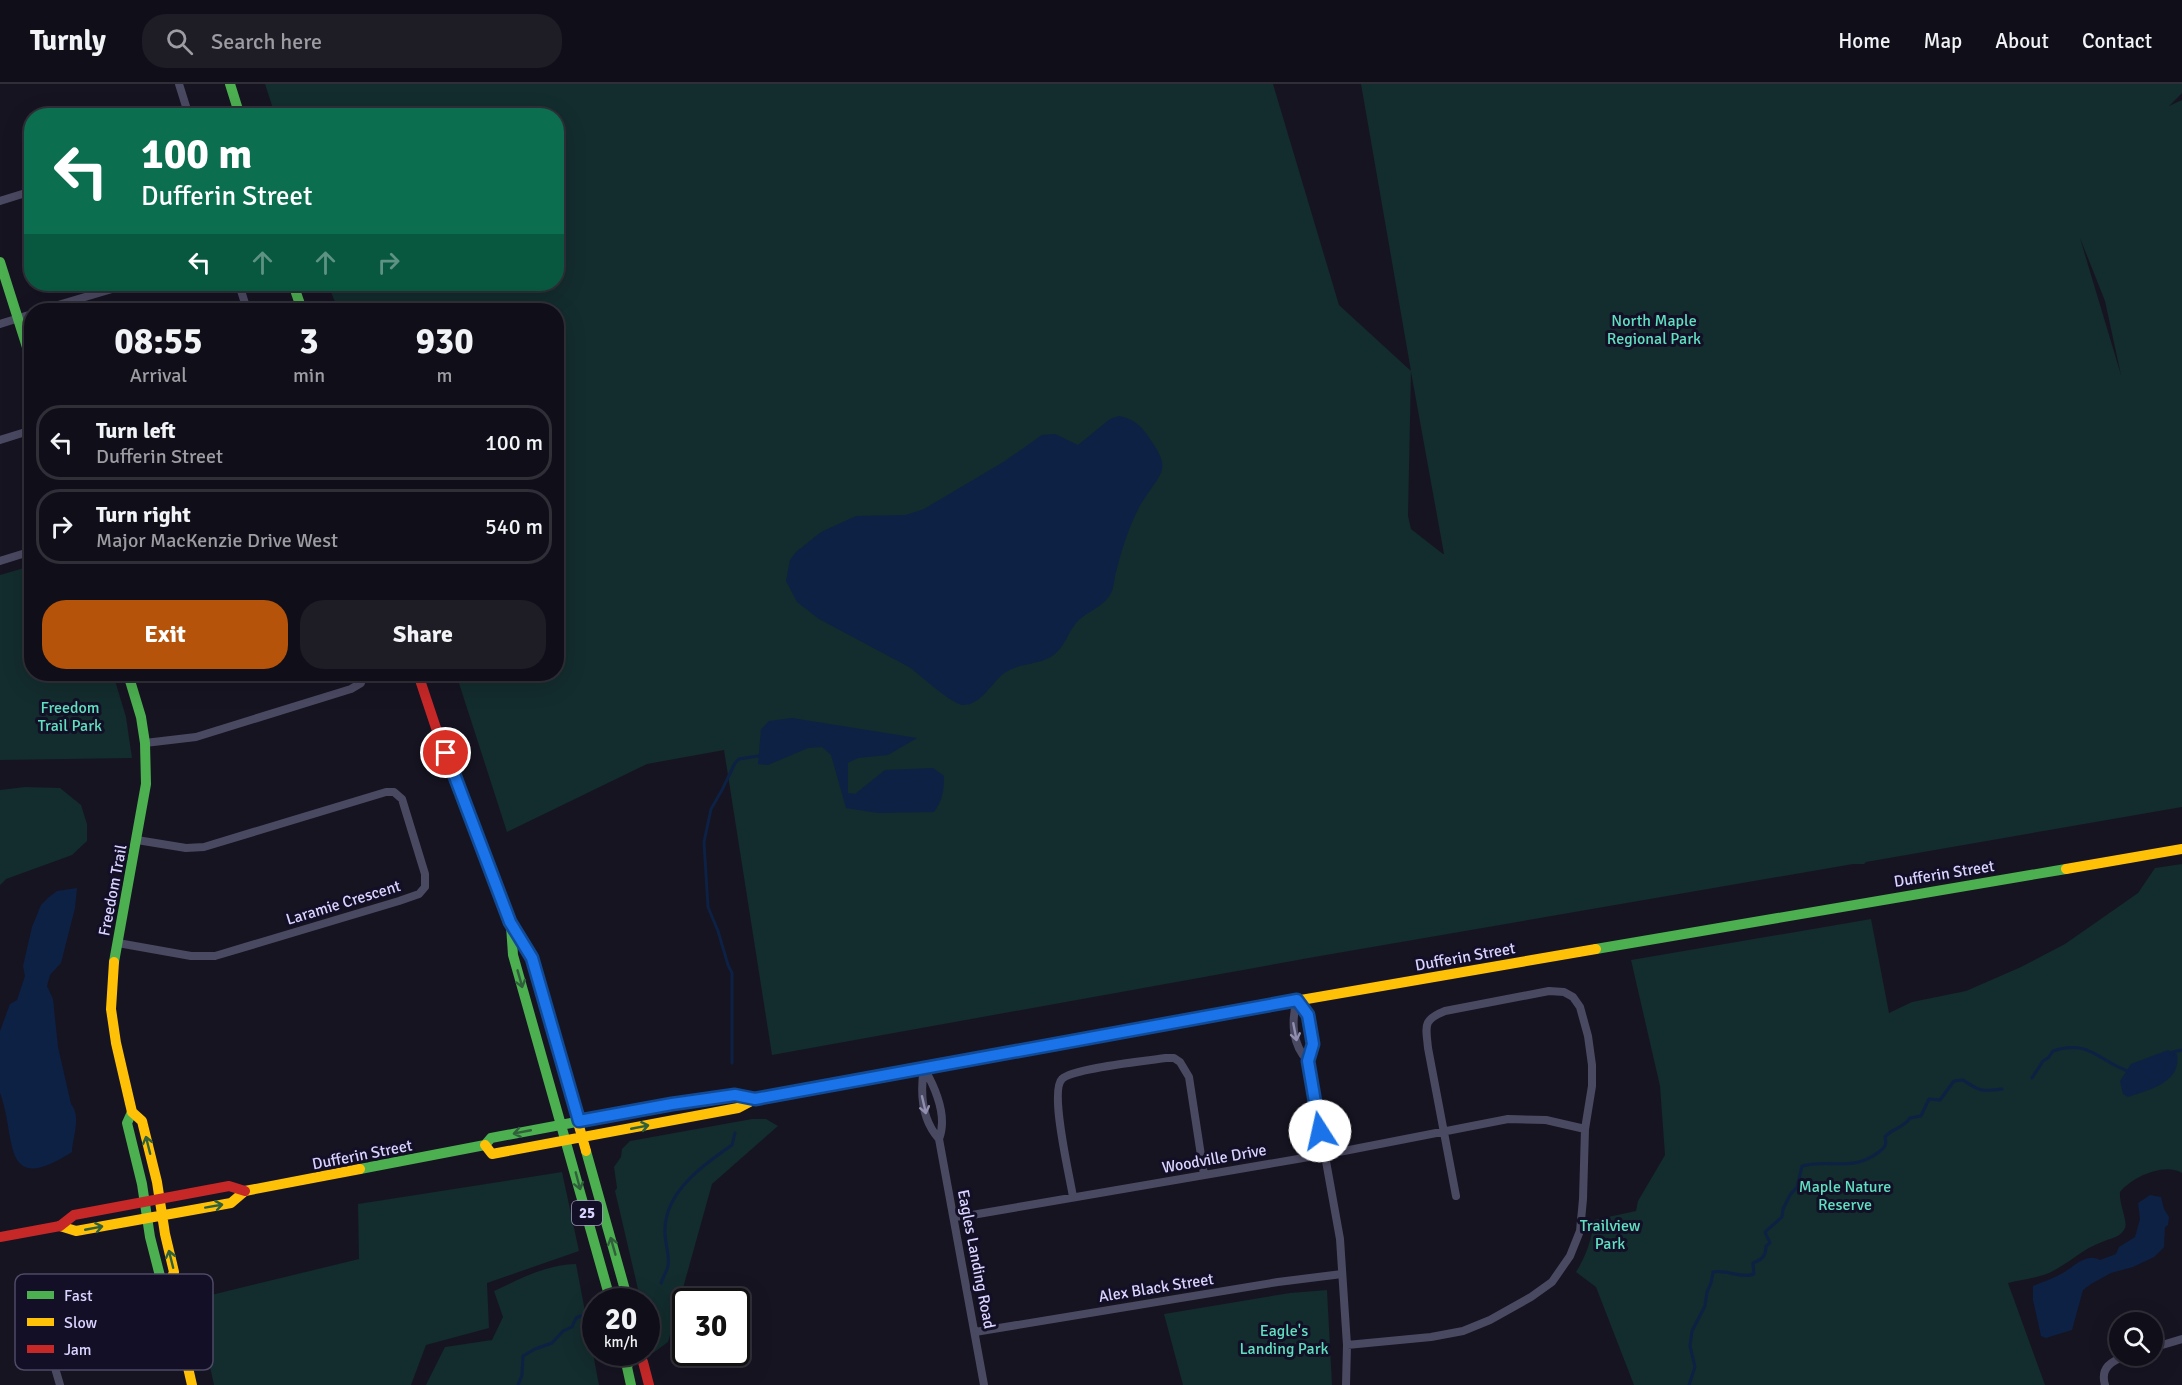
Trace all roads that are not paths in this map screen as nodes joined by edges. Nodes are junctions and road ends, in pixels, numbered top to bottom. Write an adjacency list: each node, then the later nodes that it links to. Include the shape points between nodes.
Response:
1 (179, 84): 3 (street)
2 (230, 84): 4 (main road)
3 (186, 108)
4 (238, 108)
5 (24, 194): 6 (street)
6 (0, 201)
7 (0, 262): 11 (main road)
8 (105, 291): 9 (street)
9 (65, 303)
10 (24, 316): 11 (street)
11 (17, 318): 12 (street); 13 (main road)
12 (0, 324)
13 (24, 339)
14 (24, 432): 15 (street)
15 (0, 440)
16 (24, 554): 17 (street)
17 (0, 561)
18 (130, 681): 21 (main road, Freedom Trail)
19 (361, 681): 21 (street, via 351,689 196,737)
20 (420, 681): 24 (main road, 25)
21 (145, 743): 22 (main road, Freedom Trail, via 146,784)
22 (137, 840): 25 (main road, Freedom Trail); 25 (street, Laramie Crescent, via 204,847 394,792 402,799 425,874 425,887 419,894 399,901 214,956 191,956)
23 (2182, 849): 26 (main road, Dufferin Street)
24 (510, 922): 31 (main road, 25, via 532,958); 32 (main road, 25, one-way to 32, via 513,955)
25 (118, 943): 30 (main road, Freedom Trail, via 111,985 111,1017)
26 (1297, 1000): 27 (street, via 1308,1015 1313,1044); 27 (street, one-way to 27, via 1292,1017 1299,1052); 28 (main road, Dufferin Street)
27 (1308, 1061): 39 (street)
28 (924, 1068): 29 (main road, Dufferin Street); 36 (street, Eagles Landing Road, via 936,1090 943,1127); 36 (street, Eagles Landing Road, one-way to 36, via 921,1090 929,1128)
29 (755, 1099): 31 (main road, Dufferin Street, via 735,1095); 35 (main road, Dufferin Street, one-way to 29, via 738,1108)
30 (132, 1112): 44 (main road, Freedom Trail, one-way to 30, via 142,1121); 45 (main road, Freedom Trail, via 127,1123)
31 (579, 1121): 32 (main road, Dufferin Street); 35 (main road, 25)
32 (562, 1125): 37 (main road, 25); 38 (main road, Dufferin Street, one-way to 38, via 491,1138)
33 (1585, 1129): 34 (street, Woodville Drive, via 1546,1120 1508,1119); 34 (street, via 1592,1086 1588,1036 1573,997 1549,991 1431,1016 1427,1023 1428,1048); 58 (street, via 1580,1231 1570,1256 1552,1282 1490,1320 1463,1331)
34 (1444, 1131): 39 (street, Woodville Drive); 42 (street)
35 (583, 1137): 37 (main road, Dufferin Street); 55 (main road, 25, one-way to 35)
36 (939, 1139): 47 (street, Eagles Landing Road)
37 (567, 1140): 38 (main road, Dufferin Street, via 492,1154); 54 (main road, 25, one-way to 54)
38 (485, 1145): 41 (main road, Dufferin Street)
39 (1325, 1154): 40 (street, Woodville Drive); 53 (street)
40 (1204, 1176): 43 (street, Woodville Drive); 43 (street, via 1189,1077 1180,1062 1166,1058 1077,1072 1062,1078 1056,1103)
41 (245, 1191): 44 (main road, Dufferin Street, via 229,1186); 46 (main road, Dufferin Street, one-way to 41, via 231,1203)
42 (1456, 1196)
43 (1073, 1197): 47 (street, Woodville Drive)
44 (160, 1199): 45 (main road, Dufferin Street); 46 (main road, Freedom Trail)
45 (144, 1202): 48 (main road, Freedom Trail); 49 (main road, Dufferin Street, via 74,1215)
46 (162, 1215): 48 (main road, Dufferin Street); 52 (main road, Freedom Trail, one-way to 46)
47 (954, 1216): 56 (street, Eagles Landing Road)
48 (147, 1218): 49 (main road, Dufferin Street, one-way to 48, via 76,1231); 51 (main road, Freedom Trail)
49 (60, 1226): 50 (main road, Dufferin Street)
50 (0, 1237)
51 (160, 1274)
52 (173, 1274)
53 (1342, 1274): 56 (street, Alex Black Street); 58 (street)
54 (606, 1288)
55 (625, 1288)
56 (975, 1332): 69 (street, Eagles Landing Road)
57 (2182, 1339): 59 (street)
58 (1347, 1345): 70 (street)
59 (2163, 1345)
60 (2109, 1364): 71 (street)
61 (628, 1366): 67 (main road)
62 (645, 1366): 68 (main road)
63 (56, 1370): 65 (street)
64 (189, 1370): 66 (main road)
65 (60, 1385)
66 (192, 1385)
67 (632, 1385)
68 (649, 1385)
69 (984, 1385)
70 (1346, 1385)
71 (2105, 1385)

